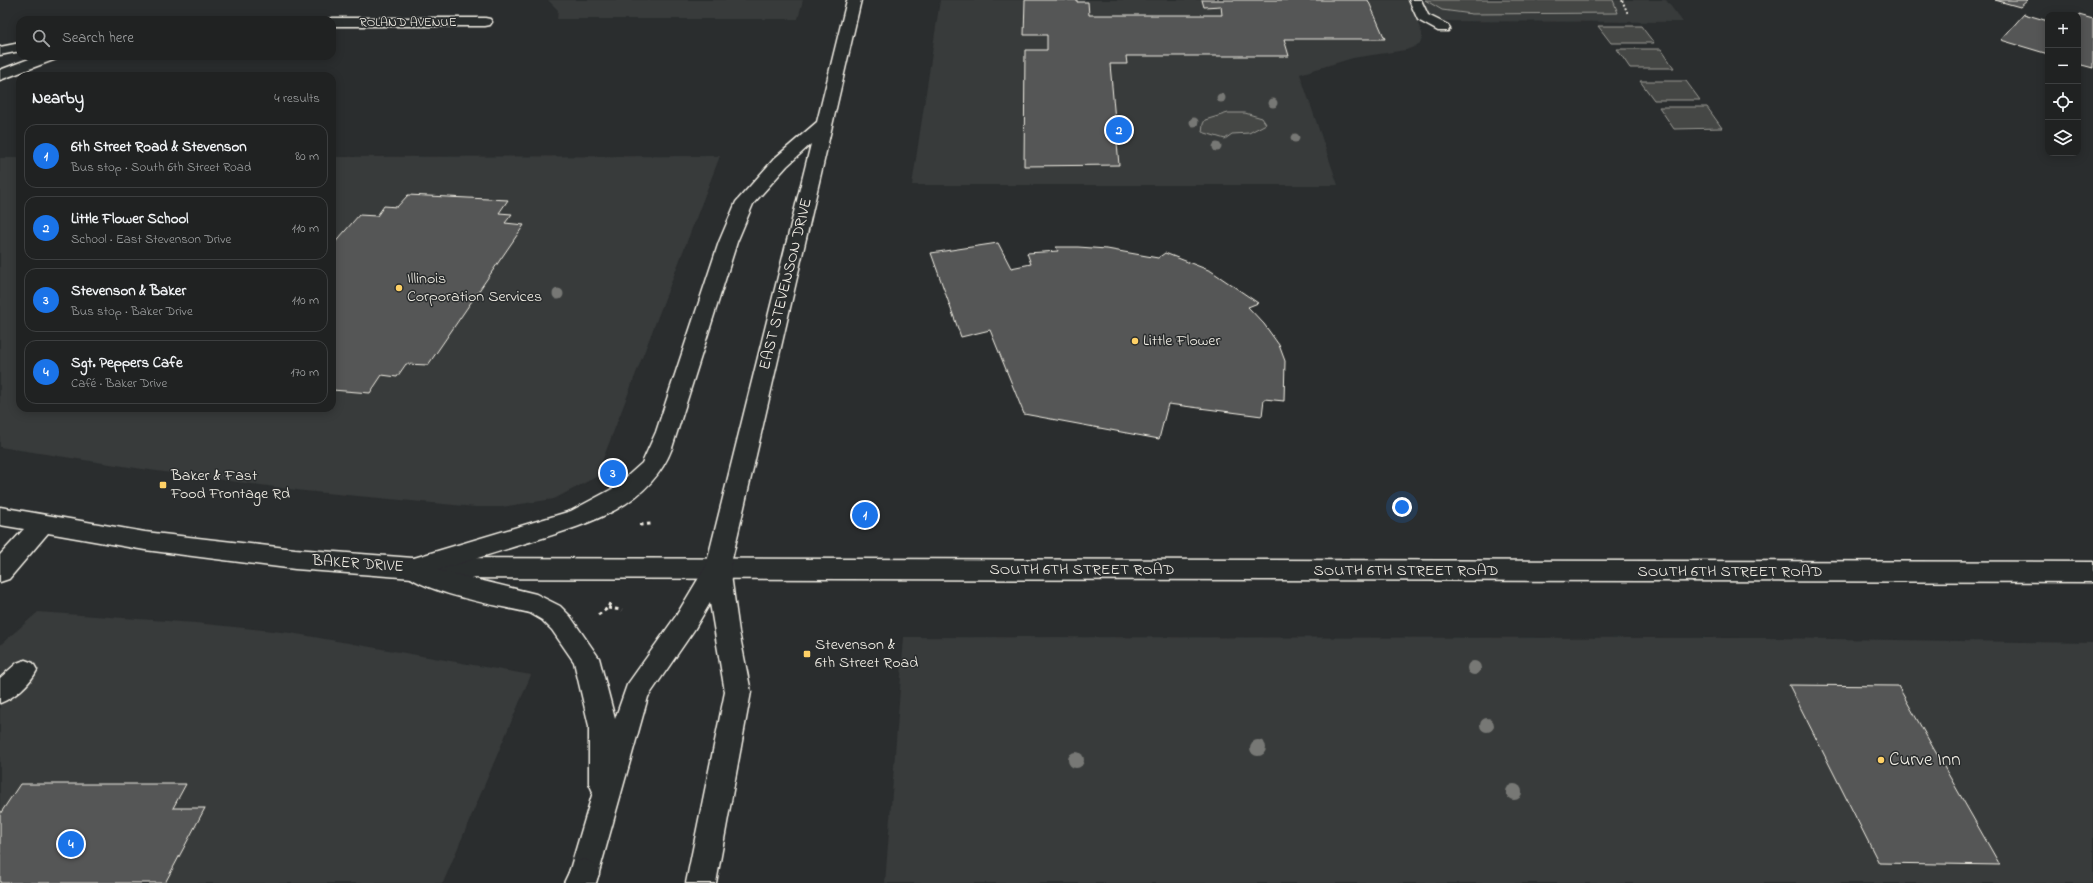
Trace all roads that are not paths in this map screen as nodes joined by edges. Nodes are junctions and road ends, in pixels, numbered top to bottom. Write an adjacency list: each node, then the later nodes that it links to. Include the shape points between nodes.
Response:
1 (854, 0): 10 (main road, EAST STEVENSON DRIVE)
2 (1415, 0): 5 (lane, via 1423,17)
3 (336, 22): 4 (main road, ROLAND AVENUE)
4 (485, 22)
5 (1443, 28)
6 (16, 48): 7 (main road)
7 (0, 51)
8 (40, 60): 9 (main road)
9 (0, 75)
10 (825, 123): 13 (main road, via 781,162 745,202 728,242 667,432 657,458 644,476 601,508 578,518); 14 (main road, EAST STEVENSON DRIVE)
11 (0, 516): 12 (main road, BAKER DRIVE)
12 (42, 523): 13 (main road, BAKER DRIVE, via 145,541 295,559); 15 (main road)
13 (413, 568): 14 (main road, BAKER DRIVE); 19 (main road, via 438,581 536,604 551,613 578,644 586,658 603,726)
14 (718, 568): 16 (main road, SOUTH 6TH STREET ROAD); 19 (main road, EAST STEVENSON DRIVE, via 685,623 636,693); 21 (main road, EAST STEVENSON DRIVE, via 726,632 738,692)
15 (0, 572)
16 (2093, 572)
17 (25, 670): 18 (lane)
18 (0, 693)
19 (604, 808): 20 (main road, EAST STEVENSON DRIVE)
20 (581, 880)
21 (700, 883)

